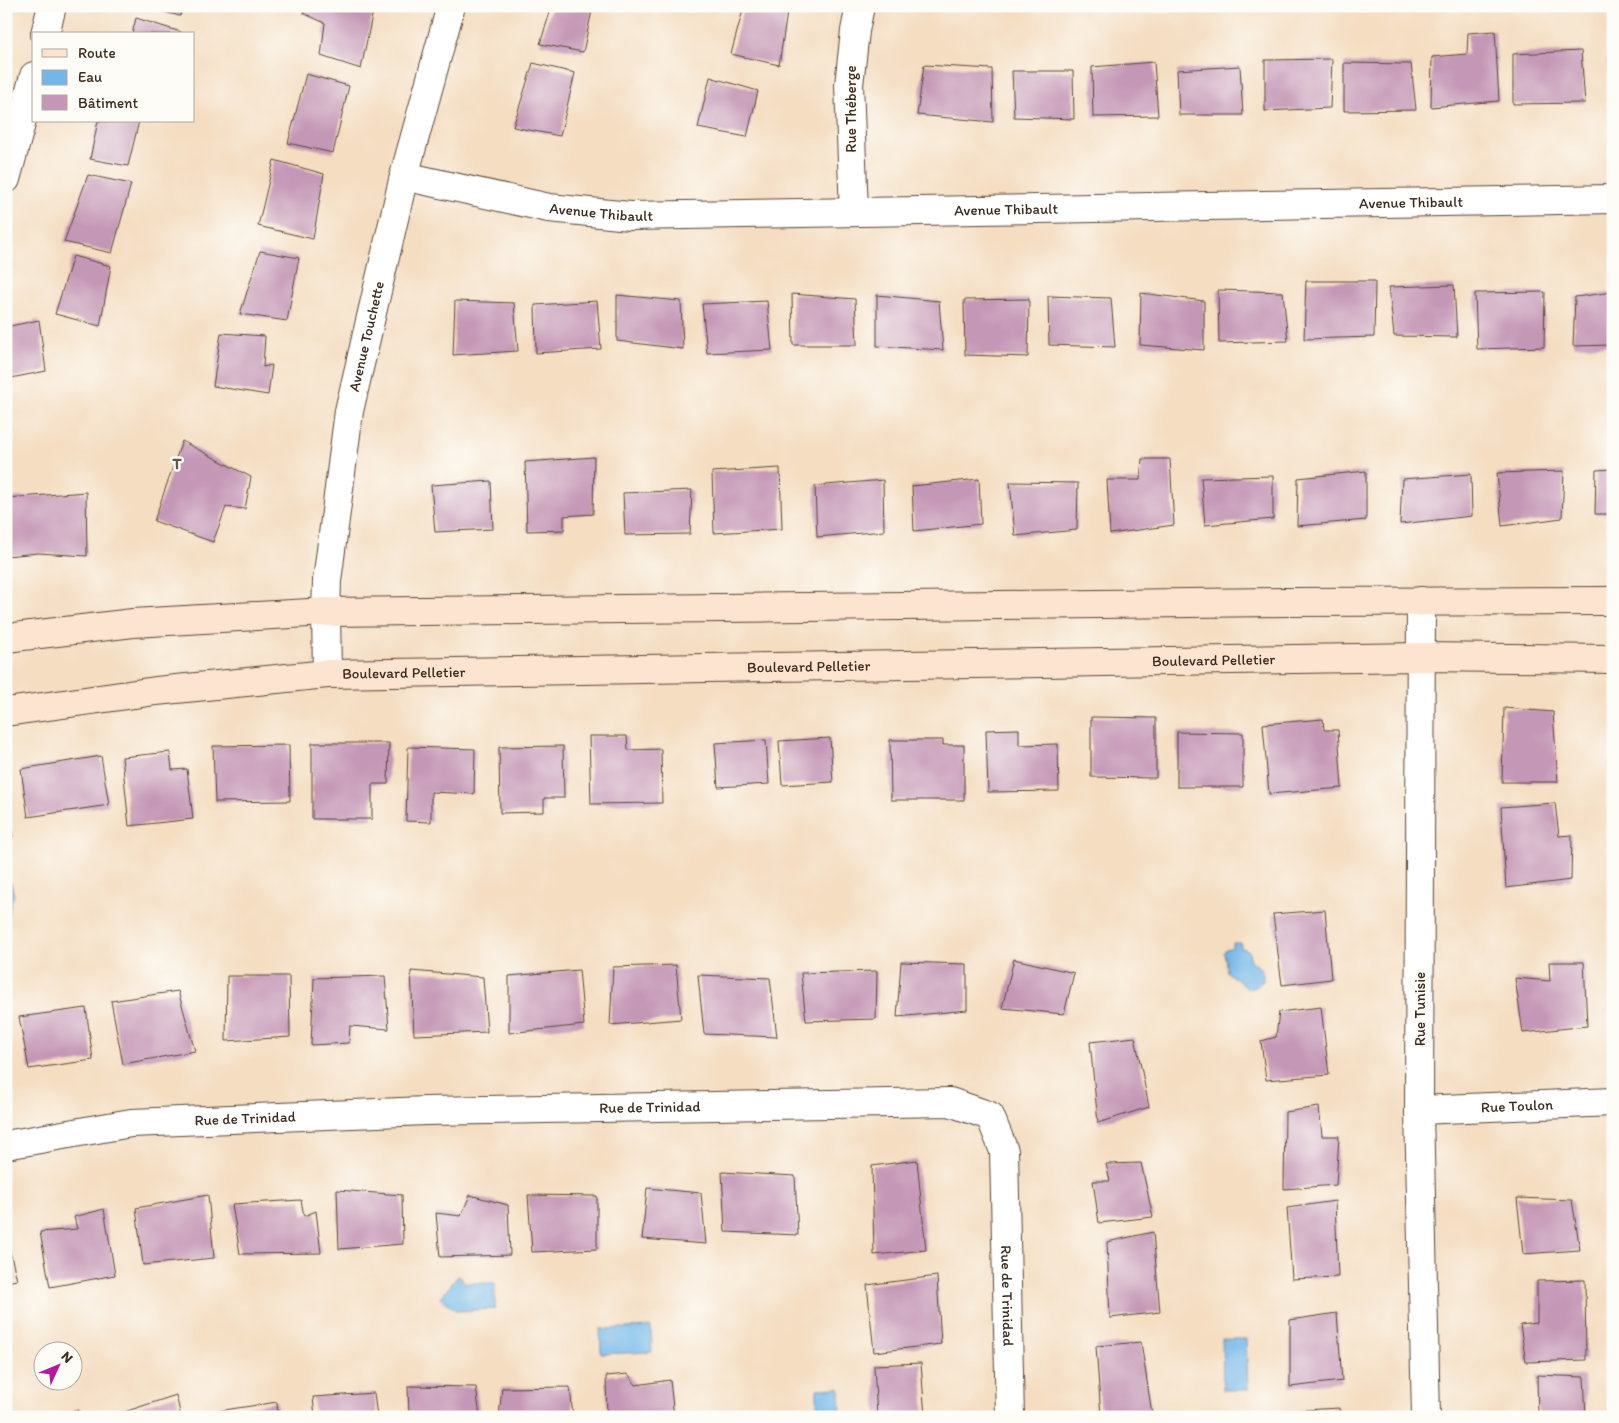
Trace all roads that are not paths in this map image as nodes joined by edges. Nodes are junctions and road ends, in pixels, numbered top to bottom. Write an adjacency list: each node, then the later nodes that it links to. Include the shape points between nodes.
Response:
1 (52, 6): 4 (street)
2 (451, 6): 6 (street, Avenue Touchette)
3 (860, 6): 9 (street, Rue Théberge, via 849,85)
4 (46, 32)
5 (32, 83): 7 (street)
6 (404, 176): 9 (street, Avenue Thibault, via 549,208 630,216); 12 (street, Avenue Touchette, via 349,411)
7 (6, 179)
8 (1613, 199): 9 (street, Avenue Thibault)
9 (854, 212)
10 (1421, 601): 11 (street); 12 (street); 14 (street, Rue Tunisie)
11 (1613, 601)
12 (326, 612): 13 (street, via 133,623); 16 (street, Avenue Touchette)
13 (6, 638)
14 (1421, 658): 15 (street, Boulevard Pelletier); 16 (street, Boulevard Pelletier); 19 (street, Rue Tunisie)
15 (1613, 659)
16 (327, 674): 17 (street, Boulevard Pelletier, via 156,691)
17 (6, 712)
18 (1613, 1102): 19 (street, Rue Toulon)
19 (1419, 1110): 22 (street, Rue Tunisie)
20 (6, 1145): 21 (street, Rue de Trinidad, via 130,1123 426,1111 950,1102 990,1116 1004,1151)
21 (1010, 1417)
22 (1426, 1417)

